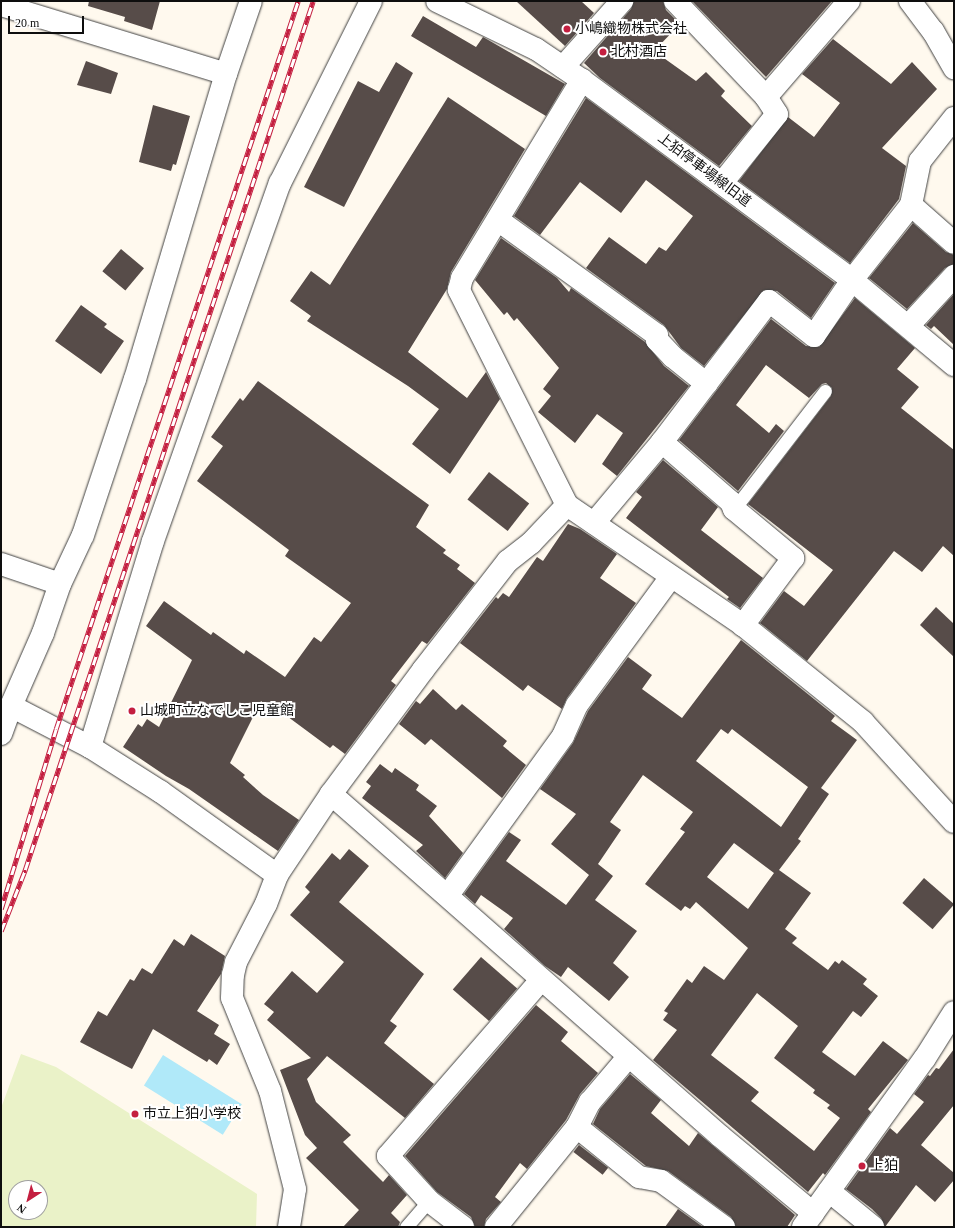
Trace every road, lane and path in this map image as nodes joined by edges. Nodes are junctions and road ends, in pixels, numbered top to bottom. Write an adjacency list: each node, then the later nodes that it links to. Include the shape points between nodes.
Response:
1 (251, 1): 11 (street)
2 (371, 1): 35 (street, via 280,183 153,541)
3 (437, 1): 9 (street, 上狛停車場線旧道, via 536,49)
4 (622, 1): 9 (street)
5 (675, 1): 13 (street)
6 (849, 1): 13 (street)
7 (910, 1): 10 (street, via 933,32)
8 (1, 5): 11 (street)
9 (563, 67): 12 (street, 上狛停車場線旧道)
10 (954, 68)
11 (226, 74): 31 (street, via 135,379 83,535)
12 (582, 80): 15 (street, 上狛停車場線旧道); 17 (street)
13 (766, 97): 15 (street, via 777,114)
14 (954, 118): 16 (street, via 920,161)
15 (722, 183): 20 (street, 上狛停車場線旧道)
16 (911, 205): 18 (street); 20 (street)
17 (498, 220): 23 (street, via 657,335 657,340 673,357); 26 (street, via 462,278 459,290)
18 (951, 233)
19 (954, 276): 21 (street)
20 (852, 280): 21 (street, 上狛停車場線旧道); 23 (street, via 814,336 769,301)
21 (909, 325): 22 (street, 上狛停車場線旧道)
22 (954, 365)
23 (707, 384): 25 (street)
24 (825, 391): 27 (lane)
25 (662, 442): 27 (street, via 731,502); 28 (street)
26 (567, 505): 28 (street); 36 (street, via 530,543 508,561)
27 (734, 509): 32 (street, via 793,558)
28 (594, 523): 30 (street)
29 (1, 564): 31 (street)
30 (671, 577): 32 (street); 39 (street, via 577,705 563,736)
31 (60, 584): 33 (street, via 43,633)
32 (742, 625): 37 (street, via 863,722)
33 (11, 706): 34 (street); 35 (street)
34 (1, 734)
35 (90, 747): 38 (street, via 161,792)
36 (331, 794): 38 (street); 39 (street)
37 (954, 822)
38 (277, 875): 47 (street, via 266,904 236,962 231,988 232,998 258,1067 270,1091 294,1189)
39 (448, 895): 40 (street)
40 (541, 980): 42 (street); 45 (street, via 388,1156)
41 (954, 1012): 44 (street, via 925,1058)
42 (629, 1056): 43 (street, via 590,1102); 46 (street)
43 (577, 1128): 50 (street); 51 (street, via 639,1177 661,1181)
44 (829, 1191): 46 (street); 52 (street)
45 (429, 1201): 48 (lane); 49 (street)
46 (808, 1220)
47 (289, 1227)
48 (406, 1227)
49 (463, 1227)
50 (496, 1227)
51 (724, 1227)
52 (873, 1227)

